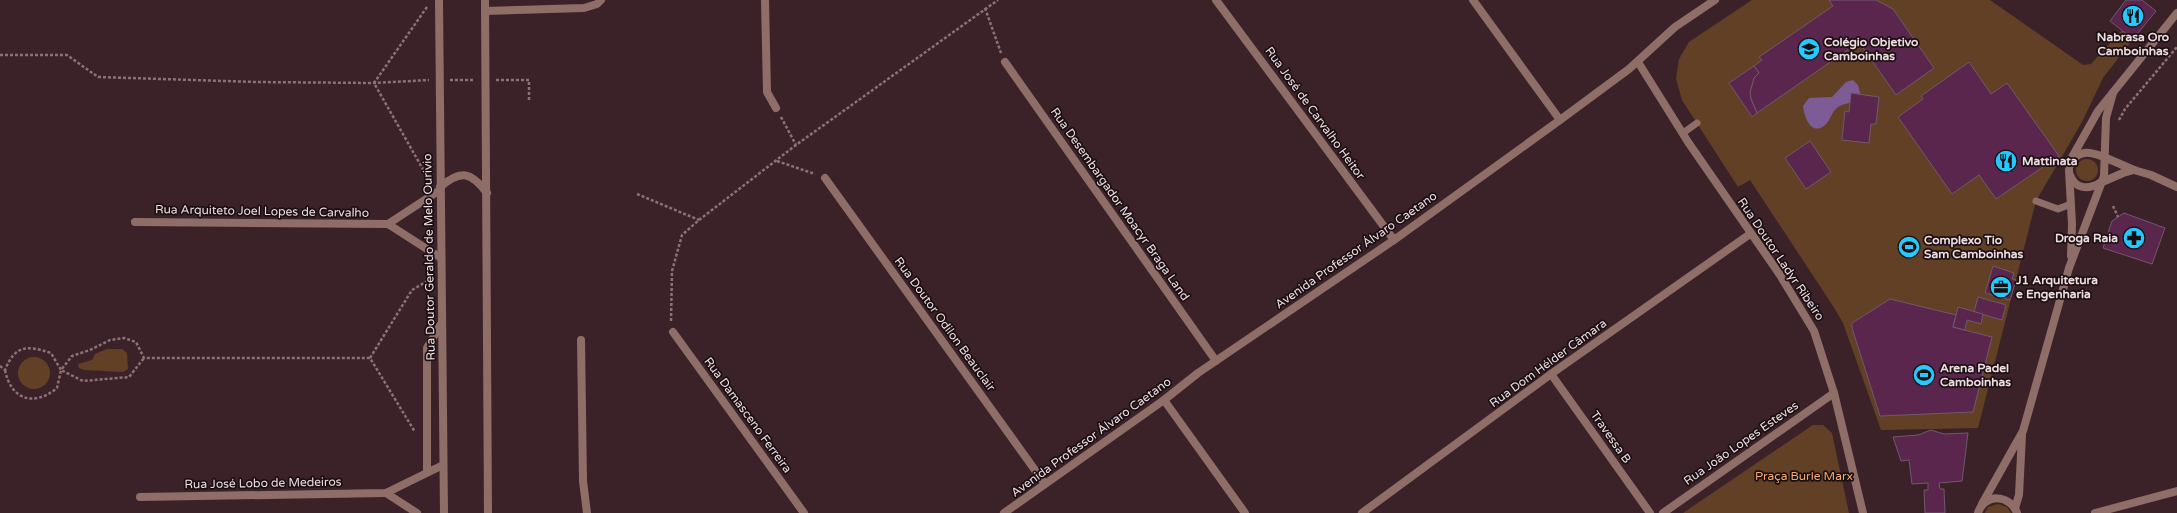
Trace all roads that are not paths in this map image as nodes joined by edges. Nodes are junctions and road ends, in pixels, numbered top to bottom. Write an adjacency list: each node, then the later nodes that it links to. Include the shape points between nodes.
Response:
1 (439, 0): 23 (street, Rua Doutor Geraldo de Melo Ourivio)
2 (485, 0): 8 (street)
3 (601, 0): 8 (street, via 584,8)
4 (765, 0): 14 (street, via 766,92)
5 (1216, 0): 31 (street, Rua José de Carvalho Heitor)
6 (1473, 0): 15 (street)
7 (1715, 0): 12 (street, Avenida Professor Álvaro Caetano, via 1675,27)
8 (485, 11): 25 (street)
9 (2177, 13): 10 (street)
10 (2174, 20): 13 (street, via 2153,40)
11 (1005, 62): 37 (street, Rua Desembargador Moacyr Braga Land)
12 (1638, 62): 15 (street, Avenida Professor Álvaro Caetano); 17 (street, Rua Doutor Ladyr Ribeiro)
13 (2113, 93): 18 (street, via 2106,118); 19 (street, via 2098,111 2071,159)
14 (776, 108)
15 (1560, 120): 31 (street, Avenida Professor Álvaro Caetano)
16 (1697, 123): 17 (lane)
17 (1683, 133): 30 (street, Rua Doutor Ladyr Ribeiro)
18 (2104, 157): 19 (street, via 2081,153 2072,160); 20 (street); 22 (street, via 2104,176)
19 (2070, 168): 22 (street, via 2072,180 2080,187 2090,188); 27 (street)
20 (2134, 170): 22 (street); 24 (street, via 2151,174)
21 (825, 178): 44 (street, Rua Doutor Odilon Beauclair)
22 (2100, 184): 33 (street)
23 (440, 187): 25 (street, via 450,179 463,175 472,176); 29 (street); 32 (street, Rua Doutor Geraldo de Melo Ourivio)
24 (2177, 187)
25 (487, 193): 52 (street)
26 (2036, 201): 27 (lane, via 2058,209)
27 (2071, 204): 33 (street, via 2072,241)
28 (135, 222): 29 (street, Rua Arquiteto Joel Lopes de Carvalho)
29 (388, 224): 32 (street)
30 (1750, 234): 38 (street, Rua Dom Hélder Câmara); 39 (street, Rua Doutor Ladyr Ribeiro, via 1780,275 1814,331)
31 (1394, 240): 37 (street, Avenida Professor Álvaro Caetano)
32 (441, 258): 34 (street, Rua Doutor Geraldo de Melo Ourivio)
33 (2069, 268): 41 (street)
34 (442, 324): 42 (street, Rua Doutor Geraldo de Melo Ourivio); 43 (street, via 427,348)
35 (673, 332): 54 (street, Rua Damasceno Ferreira)
36 (581, 340): 53 (street, via 582,481)
37 (1216, 361): 40 (street, Avenida Professor Álvaro Caetano)
38 (1551, 374): 57 (street, Rua Dom Hélder Câmara); 58 (street, Travessa B)
39 (1834, 393): 59 (street, Rua João Lopes Esteves); 60 (street, Rua Doutor Ladyr Ribeiro)
40 (1164, 400): 44 (street, Avenida Professor Álvaro Caetano); 56 (street)
41 (2023, 431): 48 (street); 49 (street)
42 (443, 465): 43 (street, Rua José Lobo de Medeiros); 51 (street, Rua Doutor Geraldo de Melo Ourivio)
43 (427, 472): 46 (street, Rua José Lobo de Medeiros)
44 (1045, 484): 55 (street, Avenida Professor Álvaro Caetano)
45 (2177, 491): 63 (street)
46 (386, 493): 47 (street, Rua José Lobo de Medeiros); 50 (street)
47 (140, 497)
48 (1982, 504): 49 (street, via 2000,498 2011,503); 61 (street)
49 (2016, 510): 62 (street)
50 (417, 513)
51 (444, 513)
52 (488, 513)
53 (587, 513)
54 (804, 513)
55 (1004, 513)
56 (1246, 513)
57 (1362, 513)
58 (1650, 513)
59 (1663, 513)
60 (1863, 513)
61 (1978, 513)
62 (2026, 513)
63 (2095, 513)

